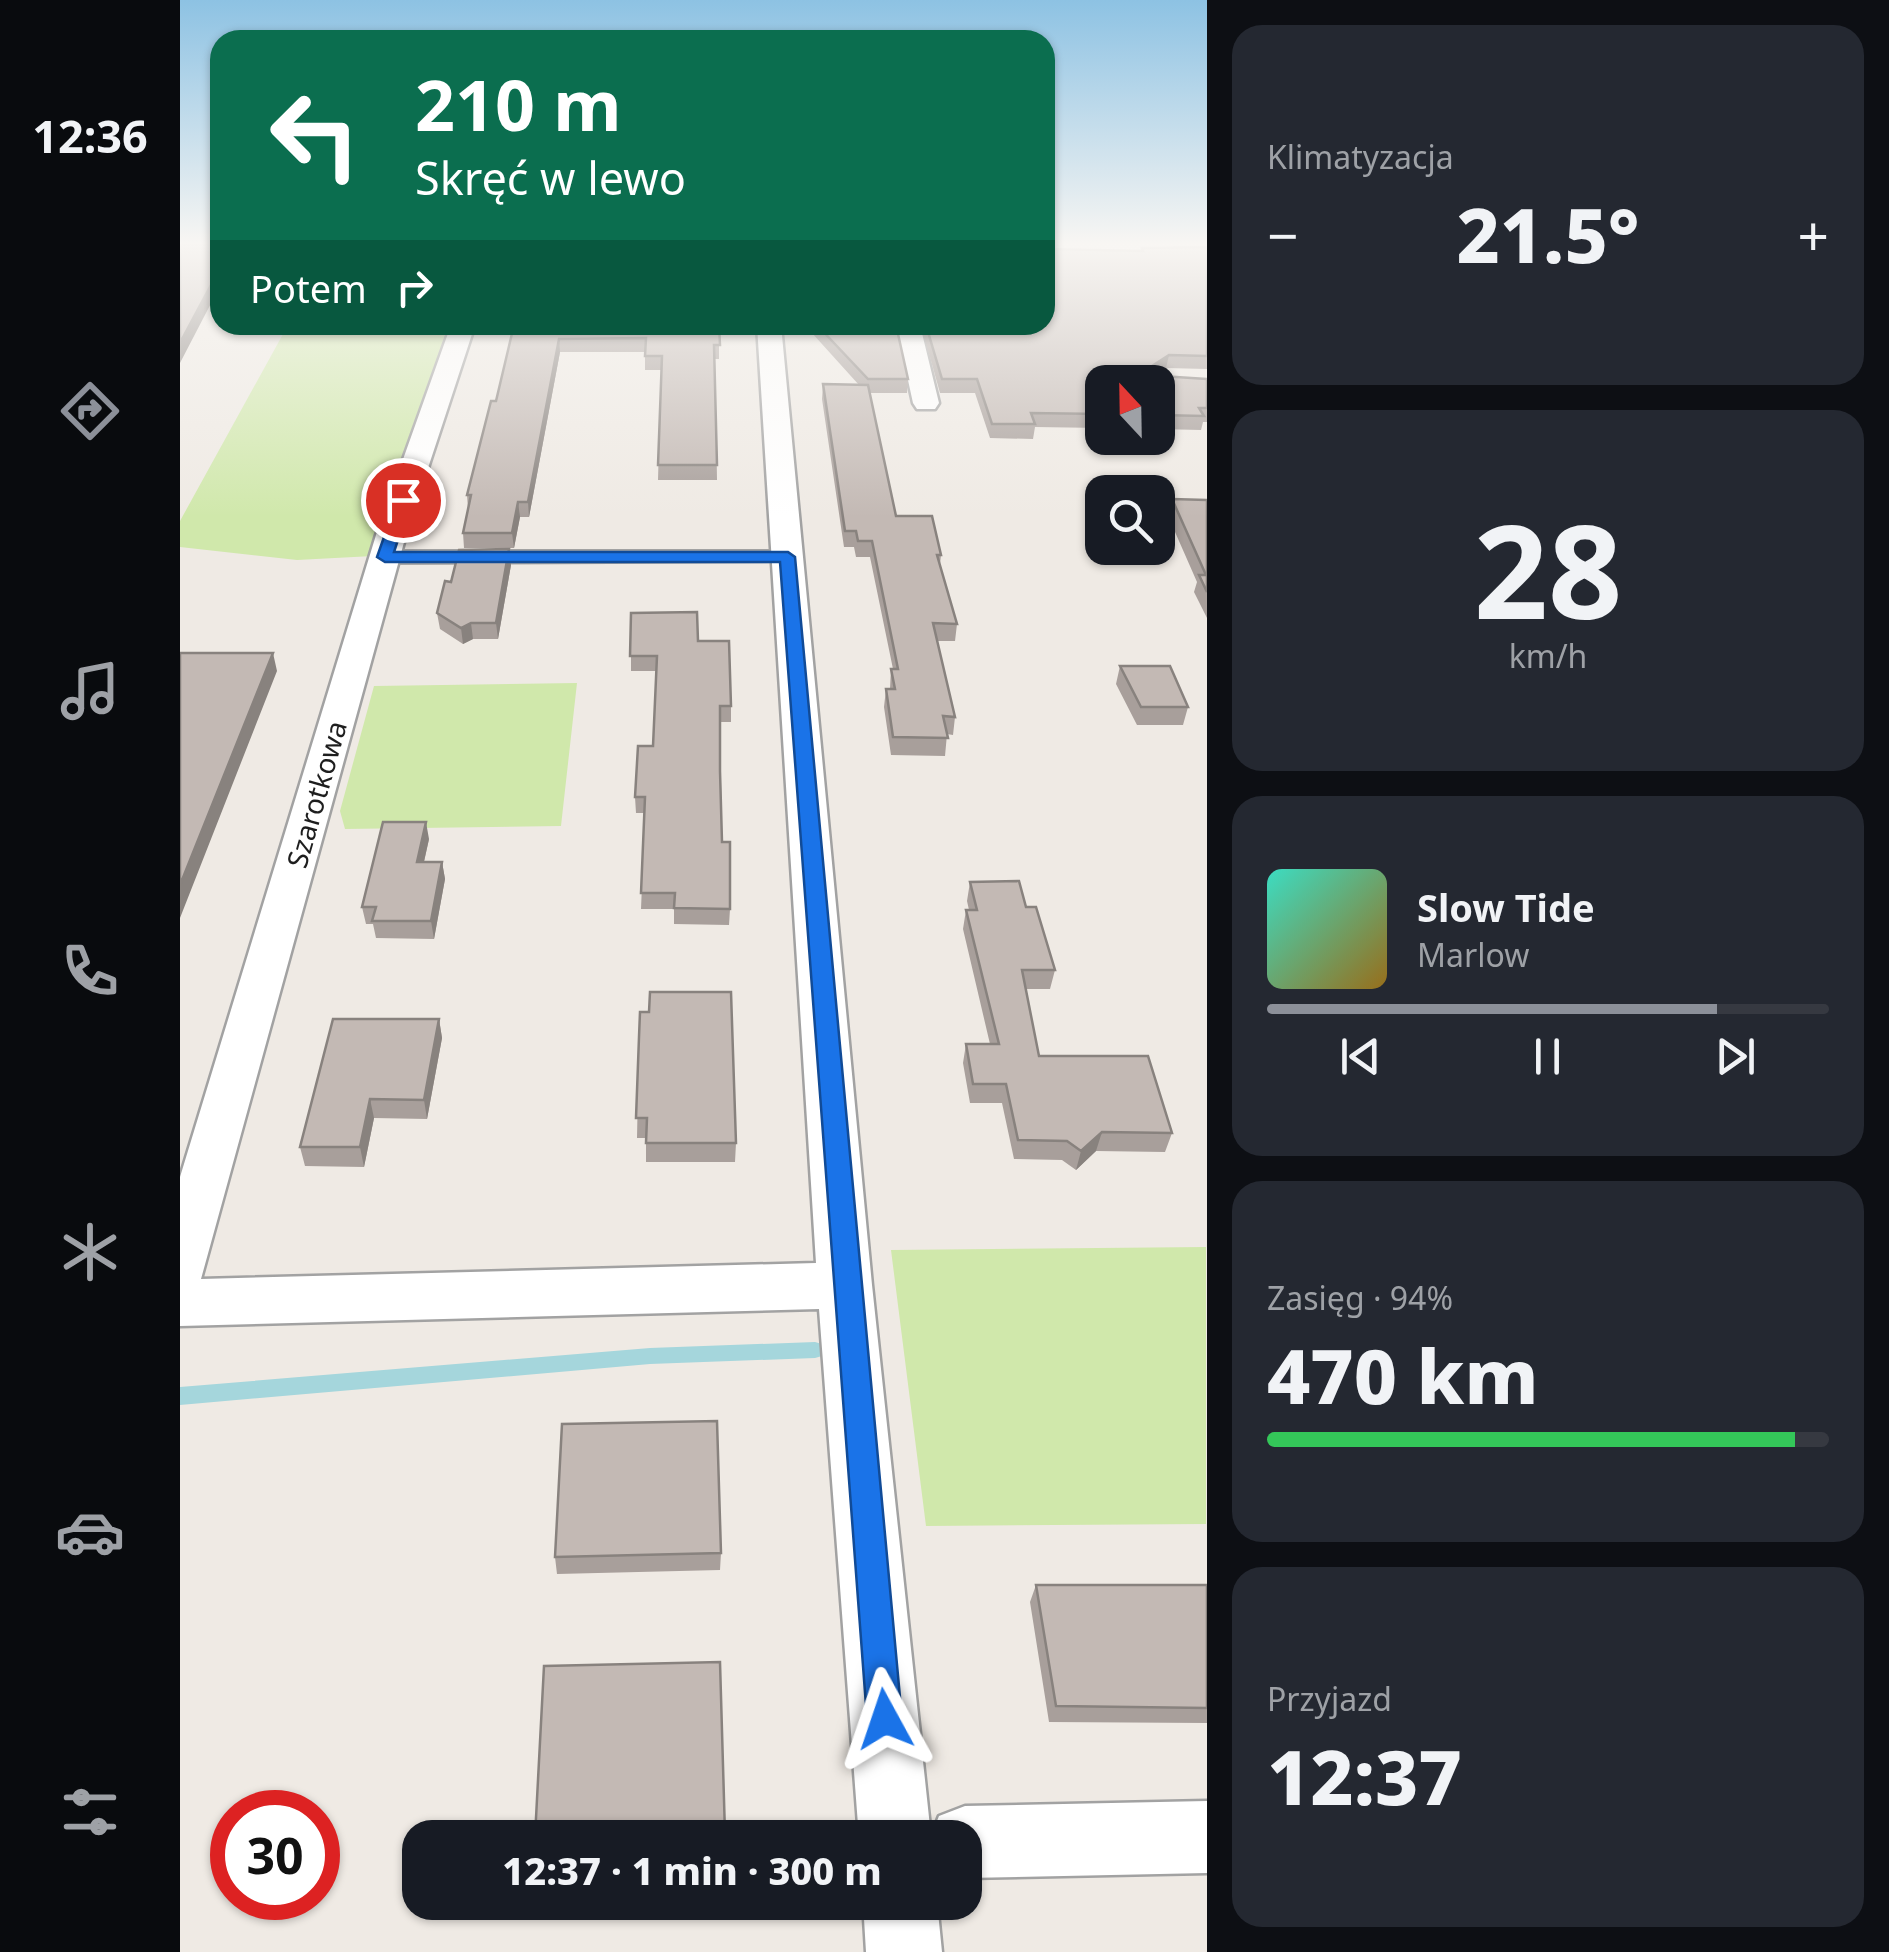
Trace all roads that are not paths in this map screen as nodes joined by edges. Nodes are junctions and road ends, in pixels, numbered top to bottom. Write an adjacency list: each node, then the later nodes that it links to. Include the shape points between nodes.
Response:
1 (459, 335): 5 (street, Szarotkowa)
2 (769, 335): 6 (street)
3 (910, 335): 4 (street)
4 (926, 403)
5 (385, 557): 6 (lane); 7 (street, Szarotkowa)
6 (788, 557): 8 (street)
7 (180, 1266)
8 (846, 1284): 9 (street); 10 (street)
9 (180, 1303)
10 (893, 1820)
11 (1206, 1837): 12 (street)
12 (982, 1842)
13 (901, 1920): 14 (street)
14 (904, 1952)

